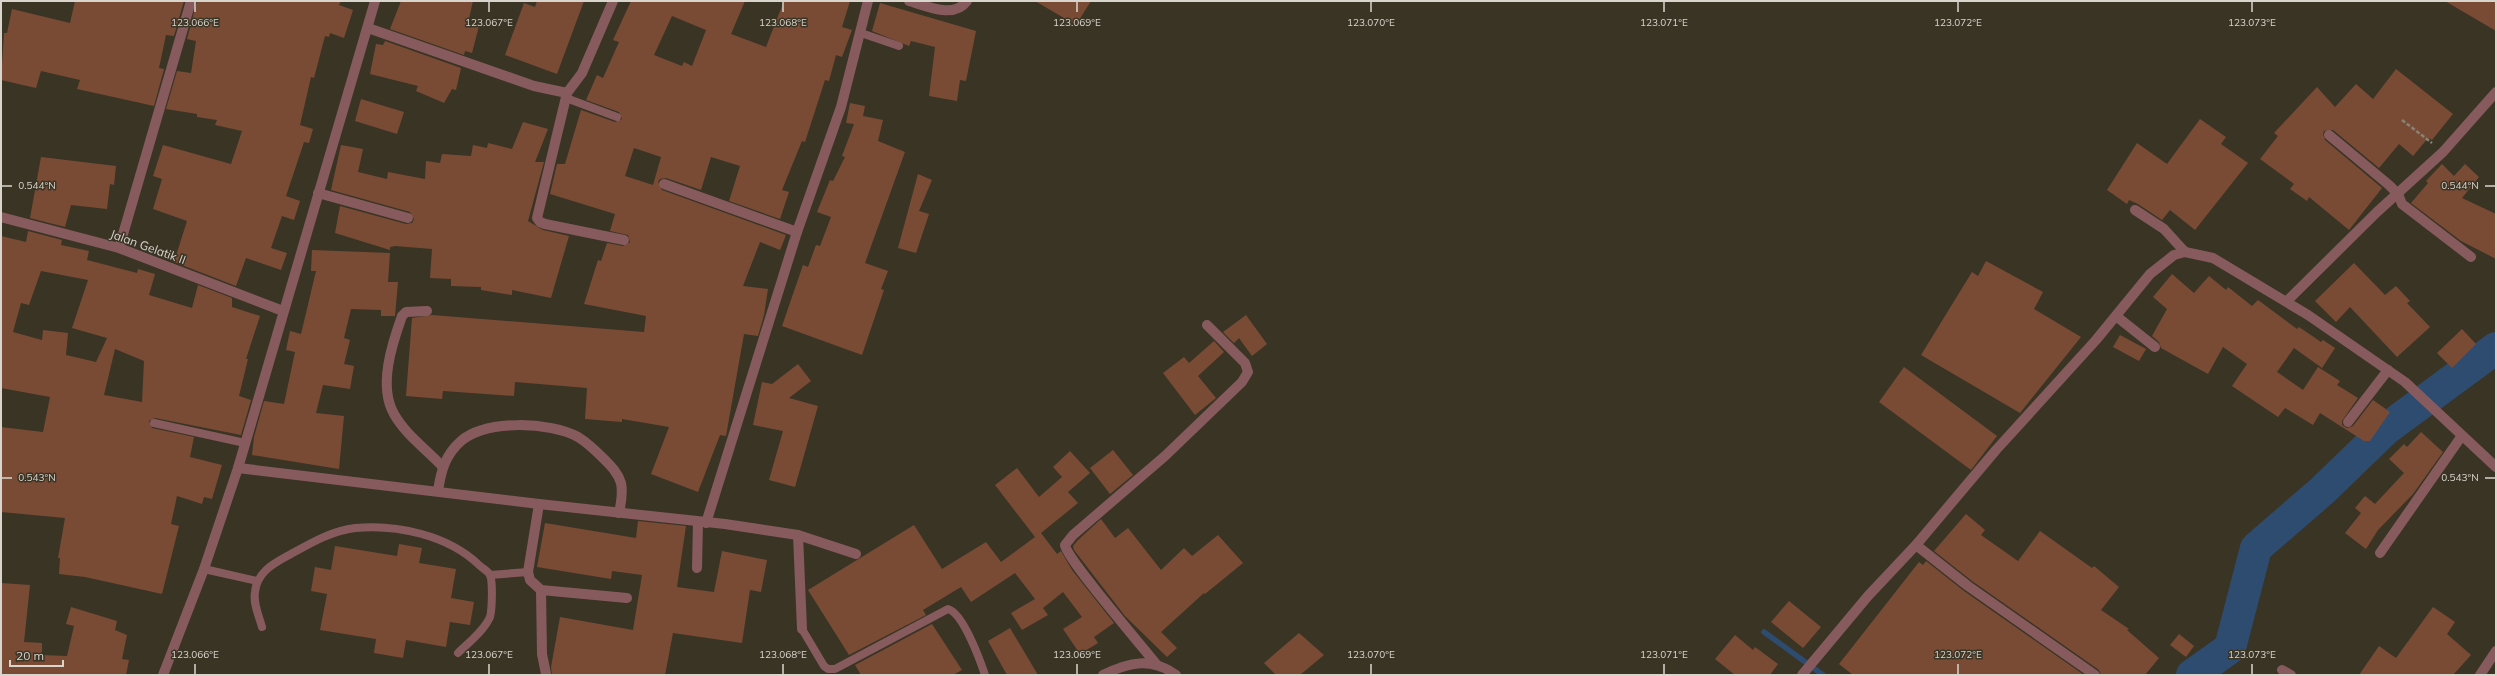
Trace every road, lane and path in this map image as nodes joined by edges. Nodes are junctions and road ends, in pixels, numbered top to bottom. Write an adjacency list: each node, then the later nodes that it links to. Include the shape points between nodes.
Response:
1 (191, 1): 24 (street)
2 (375, 1): 7 (street)
3 (613, 1): 11 (street, via 582,73)
4 (868, 1): 8 (street)
5 (909, 1): 6 (street, via 952,11)
6 (967, 1)
7 (368, 28): 11 (street); 17 (street)
8 (861, 33): 9 (lane); 22 (street, via 841,108)
9 (899, 46)
10 (2496, 92): 15 (street)
11 (566, 96): 12 (lane); 23 (street, via 538,218 545,224)
12 (617, 116)
13 (2402, 120): 15 (path)
14 (2329, 135): 18 (street)
15 (2443, 152): 18 (street)
16 (664, 184): 22 (street)
17 (318, 193): 21 (street); 28 (street)
18 (2398, 194): 26 (street, via 2402,204); 27 (street)
19 (2135, 210): 25 (street, via 2164,229)
20 (1, 217): 24 (street, Jalan Gelatik II)
21 (408, 218)
22 (797, 232): 44 (street)
23 (624, 240)
24 (119, 248): 28 (street, Jalan Gelatik II)
25 (2185, 252): 27 (street, via 2213,258); 30 (street, via 2168,259 2150,274)
26 (2472, 257)
27 (2287, 301): 33 (street)
28 (283, 311): 37 (street)
29 (427, 311): 38 (street, via 406,312 402,316 387,385 394,413)
30 (2116, 316): 32 (street); 46 (street, via 1996,450)
31 (1207, 325): 60 (street, via 1245,364 1248,372 1245,377 1165,456 1073,535 1065,545 1080,570)
32 (2155, 347)
33 (2388, 370): 34 (street); 36 (street)
34 (2348, 422)
35 (154, 423): 37 (lane)
36 (2461, 437): 39 (street); 47 (street)
37 (245, 443): 40 (street)
38 (442, 466): 41 (street); 43 (street, via 462,440 498,426 523,425 561,432 577,437 591,446 615,470 621,483)
39 (2496, 467)
40 (238, 468): 41 (street); 50 (street)
41 (438, 491): 42 (street)
42 (539, 504): 43 (street); 51 (street)
43 (620, 513): 44 (street)
44 (702, 522): 45 (street); 49 (street)
45 (798, 534): 48 (street); 57 (street)
46 (1916, 545): 62 (street, via 1868,596); 67 (street)
47 (2380, 553)
48 (856, 554)
49 (697, 568)
50 (204, 569): 53 (lane); 63 (street)
51 (528, 572): 52 (lane); 54 (street, via 530,580)
52 (490, 575): 53 (lane, via 470,556 441,542 419,533 384,527 353,528 321,537 272,565 263,572); 59 (lane, via 490,617 478,634)
53 (258, 581): 56 (lane, via 254,602)
54 (541, 590): 55 (street); 61 (street, via 542,654)
55 (626, 598)
56 (262, 627)
57 (802, 629): 64 (lane, via 824,666 835,669 948,609 954,610)
58 (2496, 651): 68 (street)
59 (458, 653)
60 (1156, 664): 65 (street, via 1130,664); 66 (street)
61 (546, 674)
62 (1804, 674)
63 (163, 675)
64 (985, 675)
65 (1103, 675)
66 (1176, 675)
67 (2095, 675)
68 (2480, 675)

